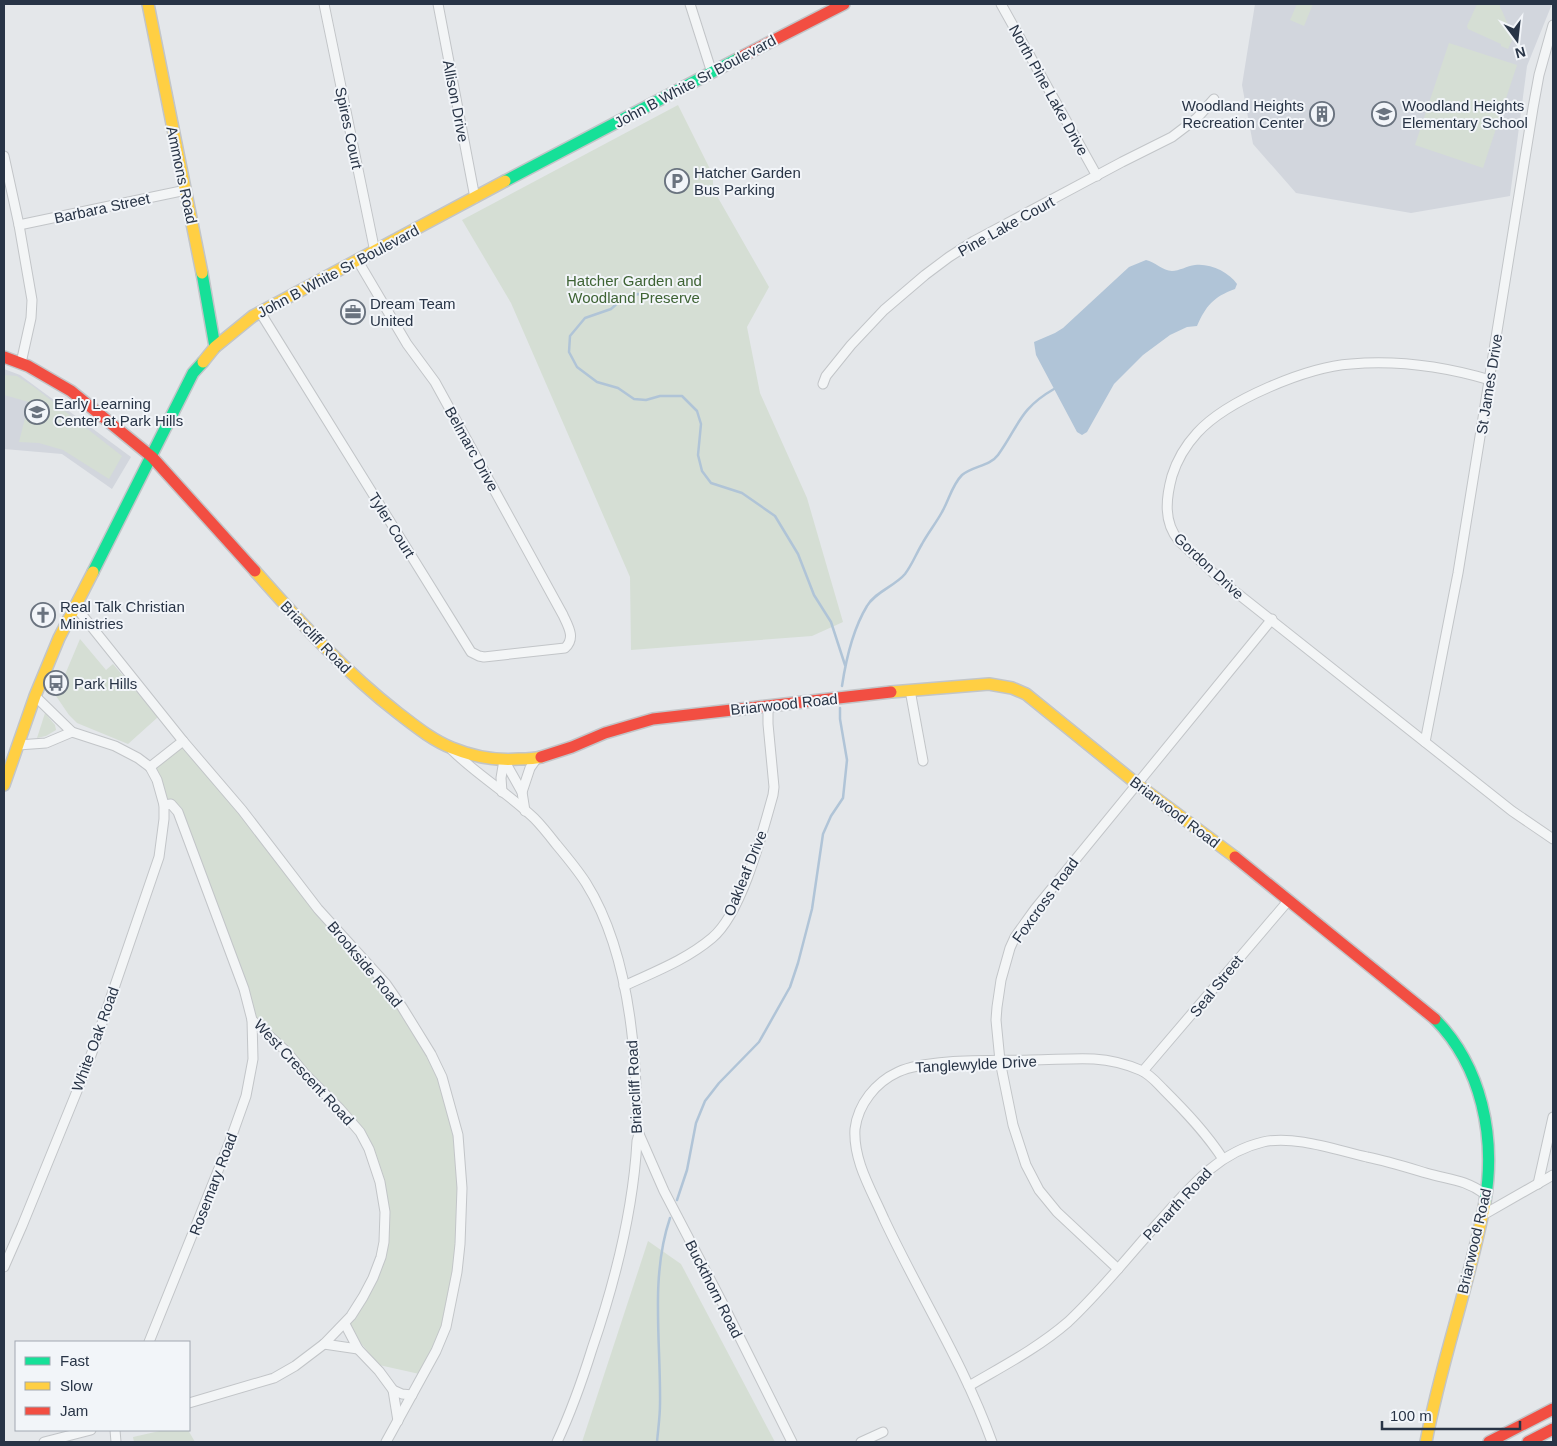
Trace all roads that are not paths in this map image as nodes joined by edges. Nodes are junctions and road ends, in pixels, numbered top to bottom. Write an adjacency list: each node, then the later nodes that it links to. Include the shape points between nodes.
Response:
1 (148, 4): 12 (street, Ammons Road)
2 (324, 4): 15 (street, Spires Court)
3 (438, 4): 13 (street, Allison Drive)
4 (690, 4): 8 (street)
5 (844, 4): 8 (street, John B White Sr Boulevard)
6 (1001, 4): 11 (street, North Pine Lake Drive)
7 (1553, 25): 21 (street, St James Drive, via 1539,74)
8 (712, 73): 13 (street, John B White Sr Boulevard)
9 (1214, 99): 11 (street, Pine Lake Court, via 1197,118 1172,137)
10 (4, 156): 14 (street)
11 (1097, 176): 22 (street, Pine Lake Court, via 974,241 925,275 867,327 826,376)
12 (186, 190): 14 (street, Barbara Street); 18 (street, Ammons Road)
13 (475, 198): 15 (street, John B White Sr Boulevard)
14 (19, 225): 20 (street, via 32,300)
15 (375, 252): 16 (street, John B White Sr Boulevard)
16 (358, 261): 17 (street, John B White Sr Boulevard); 26 (street, Belmarc Drive, via 435,382 471,446 563,615 571,632)
17 (260, 312): 18 (street, John B White Sr Boulevard); 26 (street, Tyler Court, via 471,652 484,657 561,649)
18 (215, 347): 23 (street, John B White Sr Boulevard, via 193,373)
19 (4, 357): 20 (street, Briarcliff Road)
20 (21, 363): 23 (street, Briarcliff Road, via 71,391)
21 (1490, 380): 25 (street, Gordon Drive, via 1423,366 1364,363 1333,366 1294,378 1247,399 1210,421 1197,433 1186,447 1171,481 1167,512 1170,527 1179,541 1206,567); 32 (street, St James Drive, via 1458,573)
22 (823, 384)
23 (152, 457): 24 (street, John B White Sr Boulevard); 34 (street, Briarcliff Road, via 333,656 397,713)
24 (75, 606): 28 (street, John B White Sr Boulevard); 31 (street, Brookside Road)
25 (1272, 619): 32 (street, Gordon Drive); 39 (street, Foxcross Road)
26 (568, 645)
27 (910, 690): 29 (street, Briarwood Road); 37 (street); 39 (street, Briarwood Road, via 989,684 1012,688 1026,694)
28 (35, 696): 30 (street); 33 (street, John B White Sr Boulevard)
29 (768, 705): 35 (street, Briarwood Road, via 653,719); 47 (street, Oakleaf Drive, via 773,796 753,861 731,913 705,944)
30 (72, 732): 33 (street, via 46,743); 38 (street, via 115,746)
31 (183, 741): 38 (street); 66 (street, Brookside Road, via 242,810 318,908 386,984 431,1054 446,1089 458,1134 462,1188 460,1244 446,1327)
32 (1425, 742): 45 (street, Gordon Drive)
33 (18, 745): 40 (street, John B White Sr Boulevard)
34 (451, 748): 36 (street, Briarwood Road, via 474,756); 41 (street, Briarcliff Road)
35 (537, 758): 36 (street, Briarwood Road); 42 (street)
36 (504, 760): 41 (street); 42 (street)
37 (923, 761)
38 (150, 767): 43 (street)
39 (1137, 784): 46 (street, Briarwood Road); 49 (street, Foxcross Road, via 1040,901 1015,937 1001,980 997,1007)
40 (4, 785)
41 (502, 792): 44 (street, Briarcliff Road)
42 (522, 792): 44 (street)
43 (164, 805): 48 (street, West Crescent Road, via 171,804 178,812 244,988); 58 (street, White Oak Road, via 159,857 88,1064)
44 (525, 811): 47 (street, Briarcliff Road, via 586,882 604,917)
45 (1553, 839)
46 (1288, 901): 50 (street, Seal Street); 56 (street, Briarwood Road, via 1431,1015 1460,1051 1480,1096 1485,1118 1489,1141)
47 (624, 986): 52 (street, Briarcliff Road)
48 (252, 1020): 60 (street, West Crescent Road, via 286,1051 360,1132 380,1182 385,1219 381,1257 363,1297); 61 (street, Rosemary Road, via 253,1059 246,1096)
49 (1000, 1060): 50 (street, Tanglewylde Drive, via 1094,1059); 59 (street, Foxcross Road, via 1014,1130 1032,1178 1057,1212); 64 (street, Tanglewylde Drive, via 929,1064 899,1071 869,1095 862,1105 856,1129 857,1151 864,1173 904,1261)
50 (1144, 1071): 53 (street, Tanglewylde Drive, via 1201,1128)
51 (1553, 1117): 55 (street)
52 (640, 1134): 75 (street, Briarcliff Road, via 617,1268 579,1389); 76 (street, Buckthorn Road, via 664,1191)
53 (1223, 1159): 56 (street, Penarth Road, via 1263,1142 1294,1142 1394,1162 1464,1182); 59 (street, Penarth Road, via 1195,1181)
54 (1553, 1175): 55 (street)
55 (1538, 1184): 57 (street)
56 (1485, 1194): 57 (street, Briarwood Road)
57 (1483, 1215): 79 (street, Briarwood Road)
58 (4, 1267)
59 (1118, 1269): 64 (street, Penarth Road, via 1047,1339)
60 (344, 1324): 62 (street, West Crescent Road); 63 (street)
61 (149, 1341)
62 (324, 1344): 63 (street); 67 (street, West Crescent Road, via 274,1378)
63 (358, 1349): 65 (street)
64 (970, 1386): 78 (street, Tanglewylde Drive)
65 (393, 1390): 66 (street); 69 (street)
66 (412, 1395): 69 (street, Brookside Road)
67 (190, 1403)
68 (1553, 1409): 80 (street)
69 (398, 1421): 74 (street)
70 (1553, 1429): 81 (street)
71 (88, 1431): 73 (street)
72 (883, 1432): 77 (street)
73 (44, 1442)
74 (386, 1442)
75 (557, 1442)
76 (792, 1442)
77 (861, 1442)
78 (992, 1442)
79 (1426, 1442)
80 (1489, 1442)
81 (1528, 1442)

